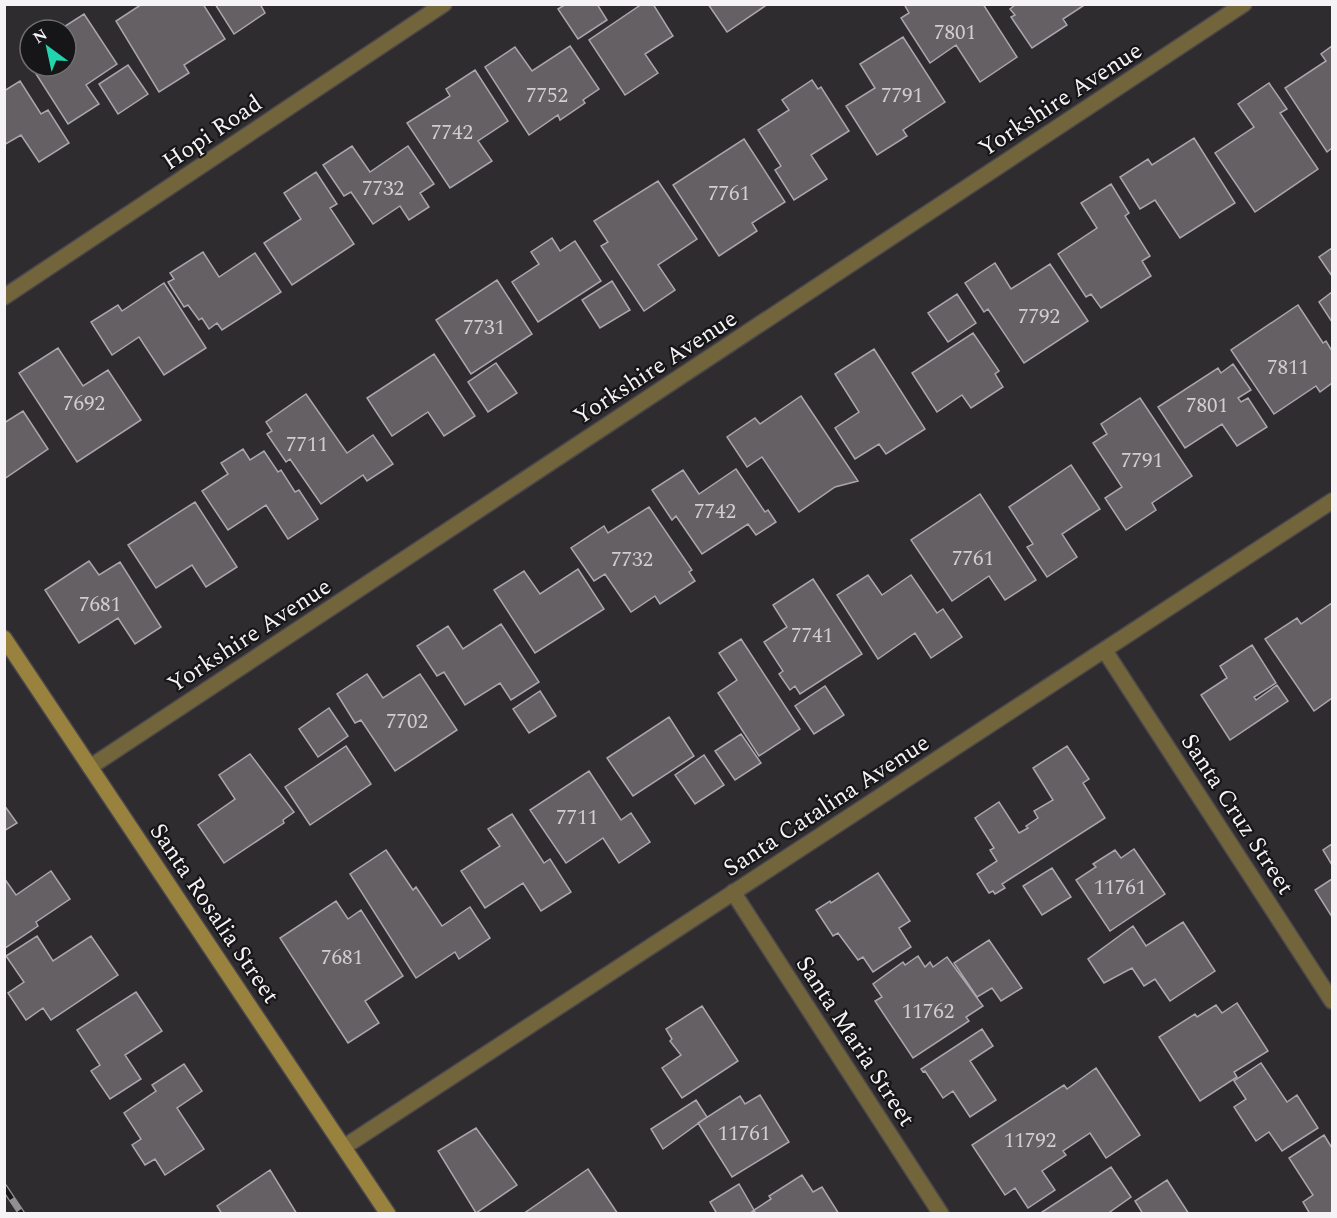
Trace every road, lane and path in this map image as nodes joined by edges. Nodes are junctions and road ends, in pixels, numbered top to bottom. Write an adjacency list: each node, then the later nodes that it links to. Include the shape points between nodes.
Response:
1 (444, 4): 3 (street, Hopi Road)
2 (1244, 4): 7 (street, Yorkshire Avenue)
3 (4, 297)
4 (1332, 501): 6 (street, Santa Catalina Avenue)
5 (4, 638): 7 (street, Santa Rosalia Street)
6 (1105, 651): 8 (street, Santa Catalina Avenue); 9 (street, Santa Cruz Street)
7 (90, 767): 10 (street, Santa Rosalia Street)
8 (733, 892): 10 (street, Santa Catalina Avenue); 12 (street, Santa Maria Street)
9 (1332, 1001)
10 (344, 1147): 11 (street, Santa Rosalia Street)
11 (388, 1214)
12 (941, 1214)

